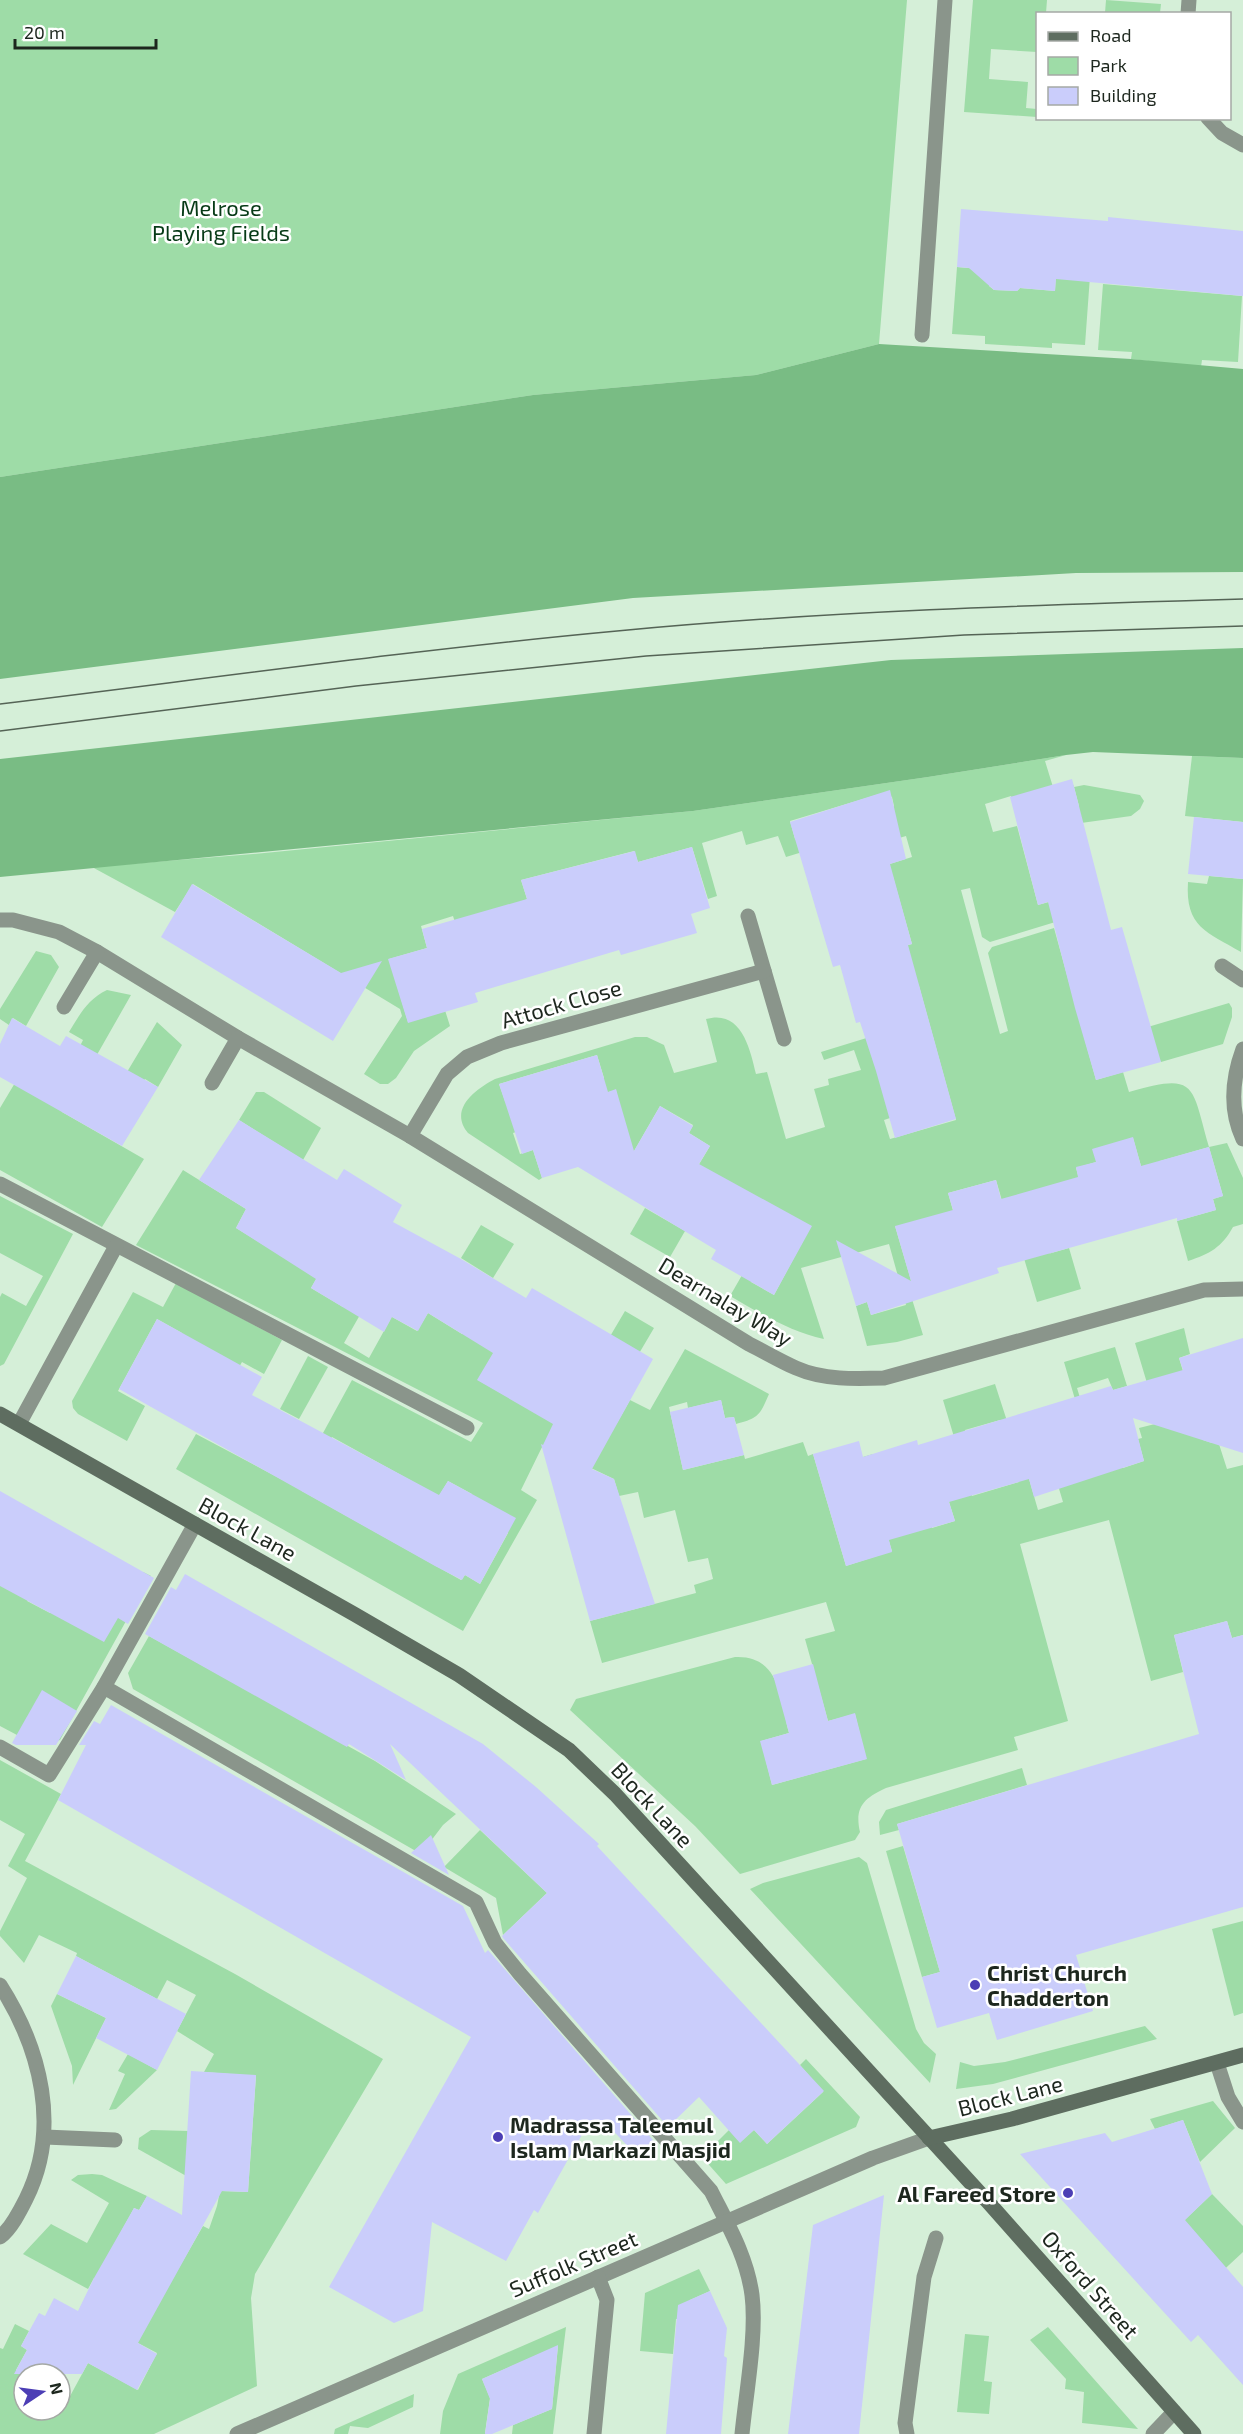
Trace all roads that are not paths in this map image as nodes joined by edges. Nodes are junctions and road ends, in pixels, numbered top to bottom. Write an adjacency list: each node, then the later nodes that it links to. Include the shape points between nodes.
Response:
1 (945, 0): 4 (street)
2 (1210, 120): 3 (street, via 1222,133)
3 (1243, 145)
4 (922, 335)
5 (748, 916): 9 (street)
6 (0, 920): 7 (street, Dearnalay Way, via 59,932)
7 (97, 952): 11 (street); 12 (street, Dearnalay Way)
8 (1222, 966): 10 (street)
9 (764, 971): 13 (street); 16 (street, Attock Close, via 501,1043 466,1057 442,1080)
10 (1243, 980)
11 (64, 1006)
12 (238, 1038): 15 (street); 16 (street, Dearnalay Way)
13 (784, 1039)
14 (1243, 1049): 17 (street, via 1233,1091)
15 (212, 1083)
16 (410, 1136): 20 (street, Dearnalay Way, via 749,1344 798,1369 820,1375 884,1378 1204,1290)
17 (1243, 1139)
18 (0, 1184): 19 (street)
19 (116, 1246): 22 (street); 23 (street)
20 (1243, 1289)
21 (0, 1414): 22 (main road, Block Lane)
22 (19, 1424): 24 (main road, Block Lane)
23 (467, 1428)
24 (195, 1524): 25 (street); 32 (main road, Block Lane, via 459,1675 569,1750 615,1794)
25 (104, 1687): 26 (street, via 49,1775); 34 (street, via 476,1902 495,1943 711,2192)
26 (0, 1747)
27 (0, 1985): 31 (street, via 33,2052 43,2095)
28 (1243, 2055): 29 (main road, Block Lane)
29 (1217, 2063): 30 (street, via 1227,2097); 32 (main road, Block Lane)
30 (1243, 2122)
31 (45, 2137): 33 (street); 35 (street, via 37,2176)
32 (929, 2138): 34 (street, Suffolk Street, via 873,2158); 38 (main road, Oxford Street)
33 (115, 2140)
34 (728, 2222): 37 (street, Suffolk Street); 41 (street, via 746,2267 752,2295)
35 (0, 2237)
36 (936, 2238): 42 (street, via 924,2277 905,2423)
37 (598, 2277): 39 (street, Suffolk Street); 40 (street, via 607,2301)
38 (1174, 2412): 43 (street); 44 (main road, Oxford Street)
39 (237, 2434)
40 (594, 2434)
41 (742, 2434)
42 (907, 2434)
43 (1153, 2434)
44 (1194, 2434)

